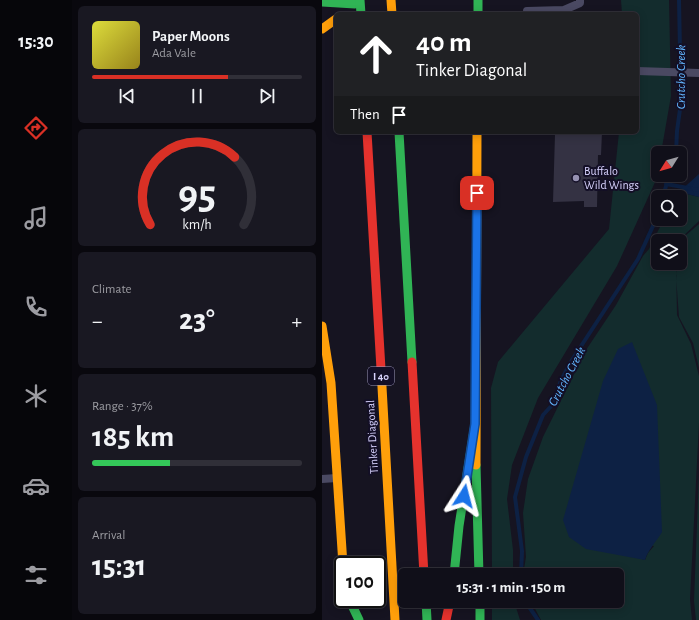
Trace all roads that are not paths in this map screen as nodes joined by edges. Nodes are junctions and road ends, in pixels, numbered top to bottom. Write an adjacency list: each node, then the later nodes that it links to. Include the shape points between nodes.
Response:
1 (391, 0): 9 (main road)
2 (478, 0): 10 (main road)
3 (580, 0): 6 (lane, via 580,3 564,10)
4 (358, 1): 5 (main road); 7 (main road); 8 (main road, bridge)
5 (322, 2)
6 (527, 11)
7 (344, 12)
8 (361, 12)
9 (392, 12)
10 (478, 12)
11 (334, 20): 12 (main road)
12 (322, 29)
13 (639, 71): 14 (lane)
14 (699, 73)
15 (367, 134): 33 (main road, Tinker Diagonal / I 40)
16 (399, 134): 23 (main road)
17 (477, 134): 19 (main road)
18 (322, 326): 20 (main road, via 331,384)
19 (475, 424): 24 (main road); 25 (main road)
20 (338, 478): 21 (lane); 22 (main road)
21 (322, 479)
22 (342, 556)
23 (424, 568)
24 (455, 568)
25 (479, 568)
26 (346, 608): 31 (main road)
27 (353, 608): 32 (main road)
28 (426, 608): 34 (main road)
29 (449, 608): 35 (main road)
30 (480, 608): 36 (main road)
31 (346, 613)
32 (359, 620)
33 (395, 620)
34 (427, 620)
35 (446, 620)
36 (480, 620)

